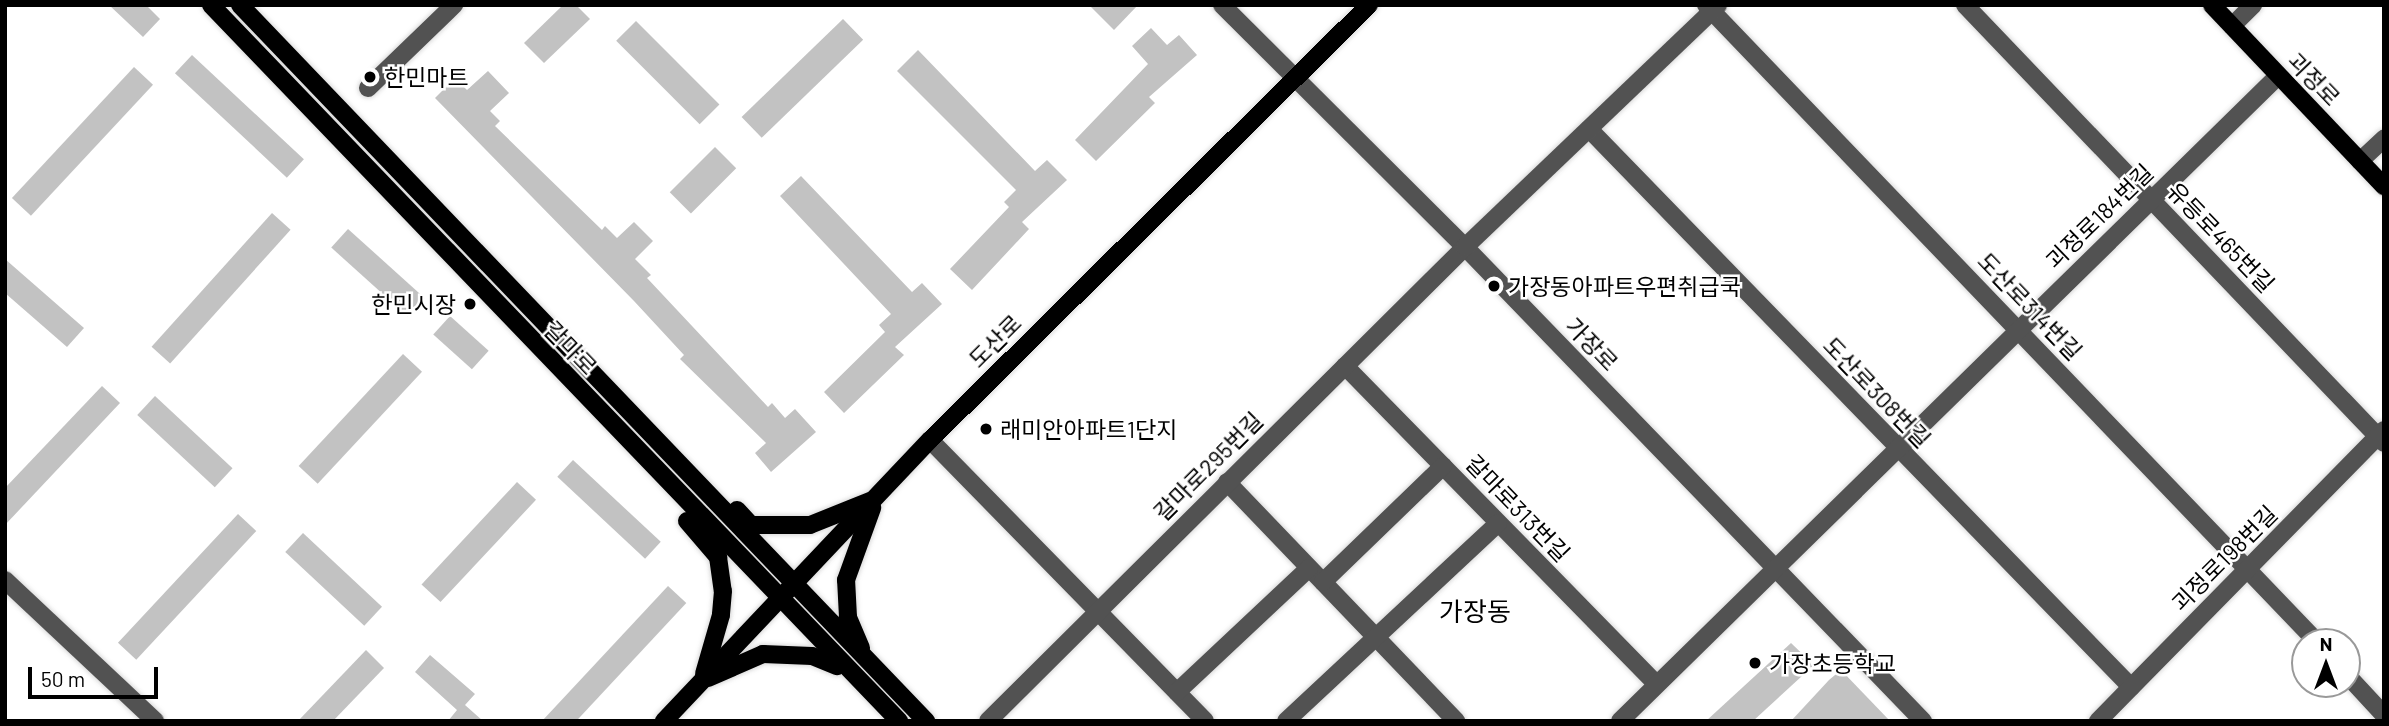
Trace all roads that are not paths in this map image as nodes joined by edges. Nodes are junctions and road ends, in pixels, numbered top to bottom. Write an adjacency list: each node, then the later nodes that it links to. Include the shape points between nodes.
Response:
1 (211, 5): 28 (main road, 갈마로)
2 (240, 5): 25 (main road, 갈마로)
3 (454, 5): 13 (street)
4 (1222, 5): 12 (street, 가장로)
5 (1369, 5): 12 (main road, 도산로)
6 (1965, 5): 18 (street, 유등로465번길)
7 (2212, 5): 10 (main road, 괴정로)
8 (2253, 5): 10 (street)
9 (1712, 7): 14 (street, 갈마로295번길); 20 (street, 도산로314번길)
10 (2232, 26): 11 (main road, 괴정로)
11 (2277, 77): 16 (main road, 괴정로); 18 (street, 괴정로184번길)
12 (1293, 79): 19 (street, 가장로); 23 (main road, 도산로)
13 (368, 88)
14 (1589, 128): 19 (street, 갈마로295번길); 24 (street, 도산로308번길)
15 (2384, 139): 16 (street)
16 (2360, 161): 17 (main road, 괴정로)
17 (2384, 186)
18 (2151, 200): 20 (street, 괴정로184번길); 22 (street, 유등로465번길)
19 (1465, 247): 21 (street, 갈마로295번길); 31 (street, 가장로)
20 (2019, 329): 24 (street, 괴정로184번길); 33 (street, 도산로314번길)
21 (1345, 366): 26 (street, 갈마로313번길); 27 (street, 갈마로295번길)
22 (2382, 437): 33 (street, 괴정로198번길)
23 (930, 440): 29 (main road, 도산로); 38 (street)
24 (1896, 448): 31 (street, 괴정로184번길); 45 (street, 도산로308번길)
25 (681, 465): 29 (main road, via 719,490 751,525 810,525); 36 (main road, 갈마로)
26 (1443, 466): 30 (street, 갈마로313번길); 35 (street)
27 (1227, 482): 32 (street); 38 (street, 갈마로295번길)
28 (667, 484): 37 (main road, 갈마로); 43 (main road, via 676,508 718,557 721,615)
29 (876, 499): 36 (main road, 도산로); 41 (main road, via 846,580 848,617)
30 (1499, 523): 40 (street); 44 (street, 갈마로313번길)
31 (1774, 567): 44 (street); 58 (street, 가장로)
32 (1310, 568): 35 (street); 47 (street)
33 (2249, 568): 39 (street, 도산로314번길); 45 (street, 괴정로198번길)
34 (5, 580): 49 (street)
35 (1322, 582): 40 (street)
36 (791, 584): 37 (main road, 도산로); 41 (main road, 갈마로)
37 (777, 599): 42 (main road, 갈마로); 43 (main road, 도산로)
38 (1097, 610): 47 (street); 53 (street, 갈마로295번길)
39 (2304, 628)
40 (1376, 637): 55 (street); 56 (street)
41 (864, 656): 52 (main road, 갈마로)
42 (845, 670): 43 (main road, via 812,656 763,654); 51 (main road, 갈마로)
43 (702, 681): 50 (main road, 도산로)
44 (1656, 684): 57 (street)
45 (2131, 687): 59 (street, 괴정로198번길)
46 (2361, 690): 48 (street)
47 (1177, 692): 54 (street)
48 (2384, 715)
49 (155, 721)
50 (664, 721)
51 (899, 721)
52 (926, 721)
53 (988, 721)
54 (1205, 721)
55 (1286, 721)
56 (1456, 721)
57 (1620, 721)
58 (1923, 721)
59 (2098, 721)

